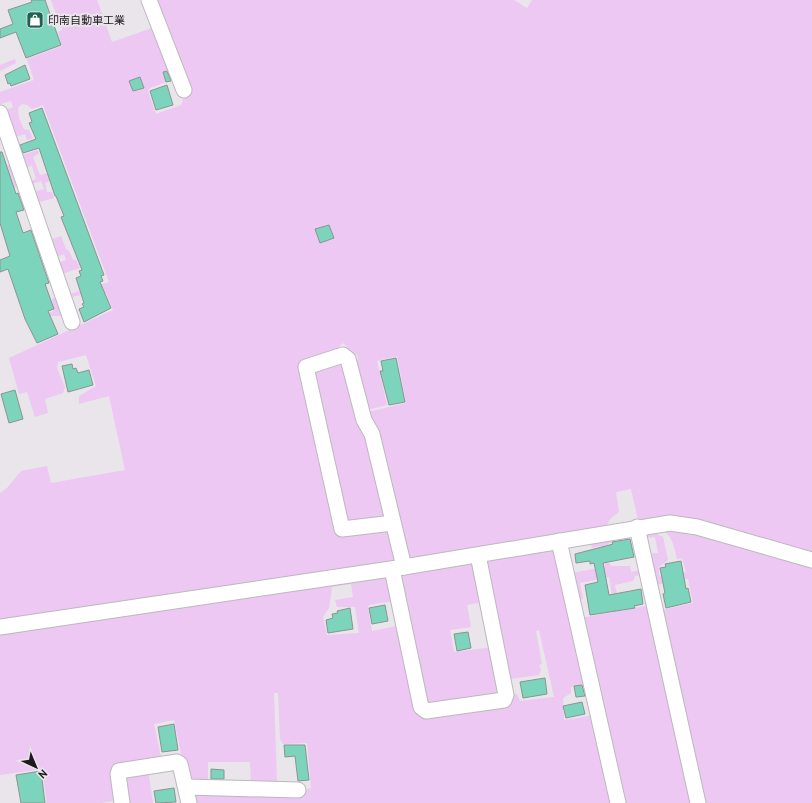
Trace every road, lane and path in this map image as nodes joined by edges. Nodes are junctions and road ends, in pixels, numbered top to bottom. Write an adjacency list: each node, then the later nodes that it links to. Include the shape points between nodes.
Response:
1 (150, 0): 2 (street)
2 (184, 90)
3 (0, 113): 4 (street)
4 (72, 322)
5 (393, 523): 5 (street, via 372,434 364,420 348,359 344,355 306,367 342,529); 10 (street)
6 (637, 528): 7 (street); 9 (street, via 670,523 697,527); 17 (street)
7 (559, 541): 8 (street); 16 (street)
8 (478, 555): 10 (street); 10 (street, via 506,695 504,700 426,711 421,707)
9 (812, 560)
10 (398, 568): 11 (street)
11 (0, 626)
12 (186, 787): 13 (street); 14 (street, via 180,764 177,762 119,771); 15 (street)
13 (298, 790)
14 (122, 803)
15 (189, 803)
16 (618, 803)
17 (698, 803)

